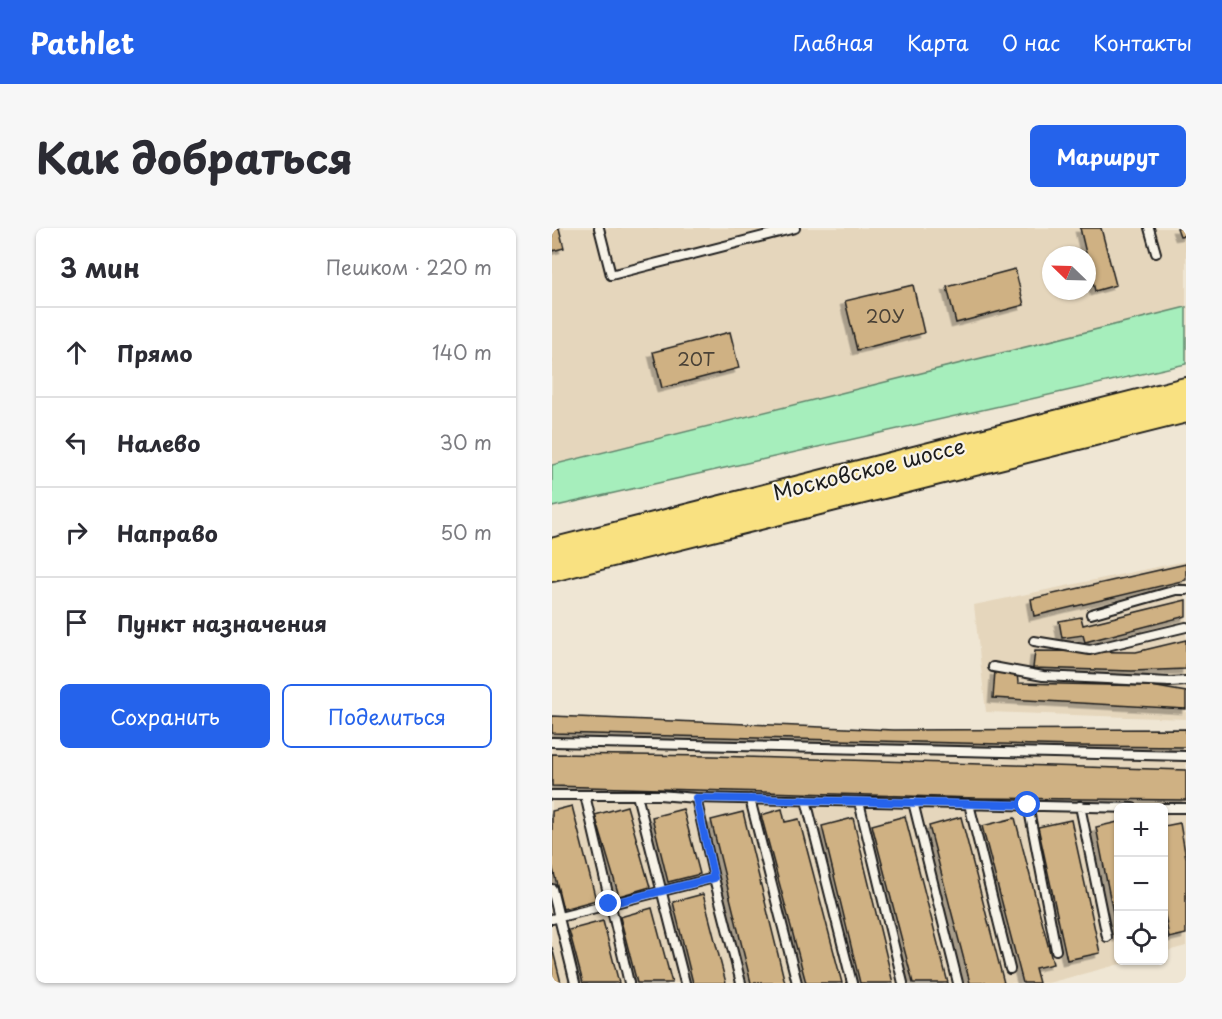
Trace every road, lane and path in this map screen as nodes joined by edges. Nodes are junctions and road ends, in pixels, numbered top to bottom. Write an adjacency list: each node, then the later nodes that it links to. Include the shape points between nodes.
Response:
1 (599, 228): 2 (lane, via 611,275)
2 (795, 228)
3 (1149, 228): 4 (lane)
4 (1156, 253)
5 (1186, 390): 7 (main road, Московское шоссе)
6 (1186, 410): 8 (main road, Московское шоссе)
7 (552, 551)
8 (552, 569)
9 (1186, 590): 10 (lane)
10 (1091, 614)
11 (1186, 627): 12 (lane, via 1090,650)
12 (1034, 642)
13 (993, 667): 14 (lane, via 1043,676)
14 (1186, 681)
15 (552, 742): 16 (lane)
16 (1186, 756)
17 (552, 795): 18 (lane)
18 (585, 795): 19 (lane); 34 (lane)
19 (637, 795): 20 (lane); 33 (lane)
20 (696, 798): 21 (lane); 31 (lane)
21 (750, 799): 22 (lane); 43 (lane)
22 (806, 800): 23 (lane); 44 (lane)
23 (859, 802): 24 (lane); 45 (lane)
24 (913, 802): 25 (lane); 46 (lane)
25 (969, 804): 26 (lane); 38 (lane)
26 (1028, 805): 27 (lane); 37 (lane)
27 (1080, 806): 28 (lane); 36 (lane)
28 (1114, 807)
29 (1168, 808): 30 (lane)
30 (1186, 808)
31 (714, 878): 33 (lane); 42 (lane)
32 (552, 889): 35 (lane)
33 (662, 891): 34 (lane); 41 (lane)
34 (609, 904): 35 (lane); 40 (lane)
35 (555, 918): 39 (lane)
36 (1107, 937)
37 (1056, 950)
38 (1010, 969)
39 (575, 983)
40 (629, 983)
41 (685, 983)
42 (741, 983)
43 (797, 983)
44 (852, 983)
45 (903, 983)
46 (958, 983)

